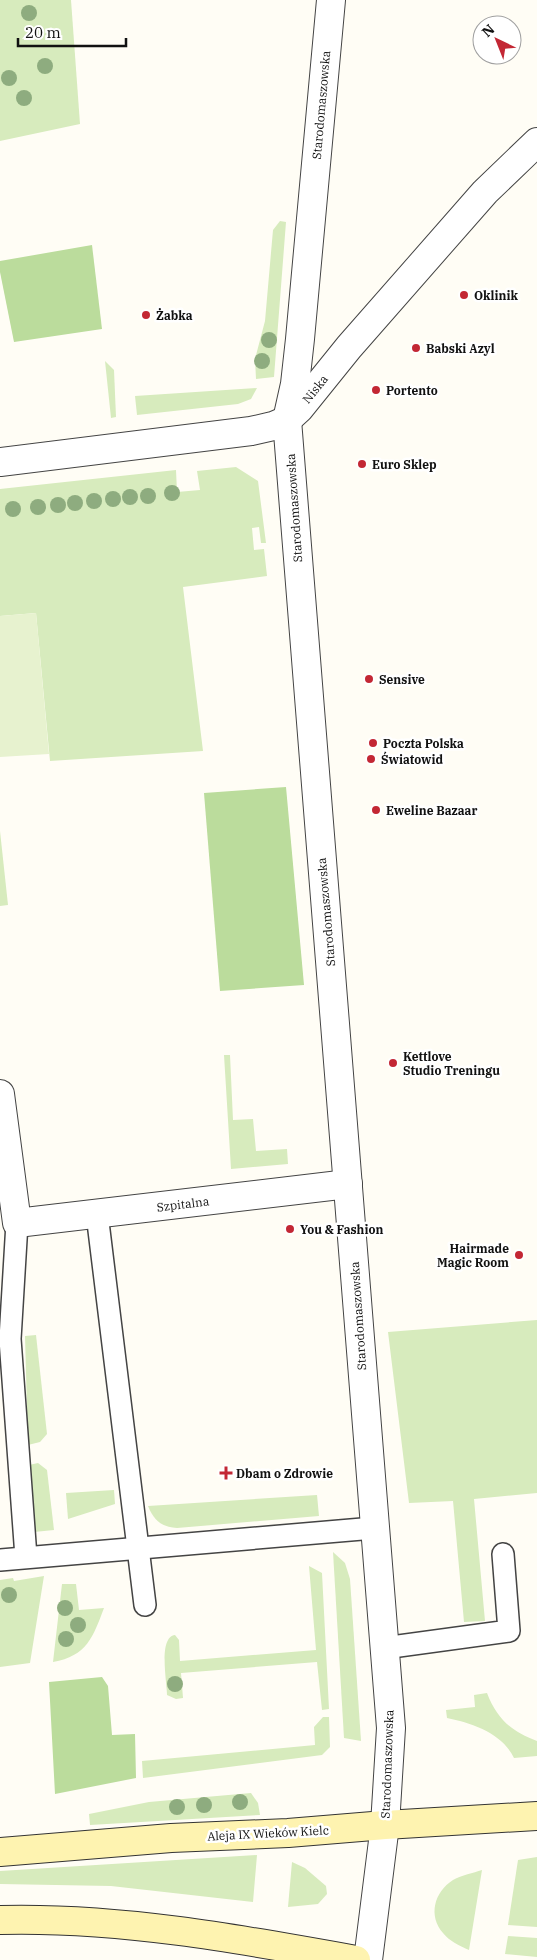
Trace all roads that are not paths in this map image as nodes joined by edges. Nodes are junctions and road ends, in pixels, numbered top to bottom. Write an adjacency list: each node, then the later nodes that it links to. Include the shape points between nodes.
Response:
1 (331, 0): 3 (street, Starodomaszowska, via 300,339)
2 (537, 144): 3 (street, Niska, via 479,199 349,347 300,409)
3 (287, 420): 4 (street, Niska, via 251,431); 6 (street, Starodomaszowska)
4 (0, 462)
5 (0, 1094): 8 (street)
6 (348, 1184): 7 (street, Szpitalna); 9 (street, Starodomaszowska)
7 (97, 1214): 8 (street, Szpitalna); 10 (lane)
8 (17, 1224): 12 (lane, via 10,1339)
9 (374, 1528): 10 (lane); 15 (street, Starodomaszowska)
10 (137, 1548): 12 (lane); 14 (lane)
11 (503, 1554): 15 (lane, via 509,1631)
12 (26, 1557): 13 (lane)
13 (0, 1560)
14 (145, 1605)
15 (384, 1648): 17 (street, Starodomaszowska, via 391,1728)
16 (537, 1816): 17 (main road, Aleja IX Wieków Kielc)
17 (385, 1825): 18 (main road, Aleja IX Wieków Kielc); 21 (street, Starodomaszowska)
18 (0, 1852)
19 (0, 1920): 20 (main road, via 132,1926 237,1939)
20 (356, 1960)
21 (368, 1960)

